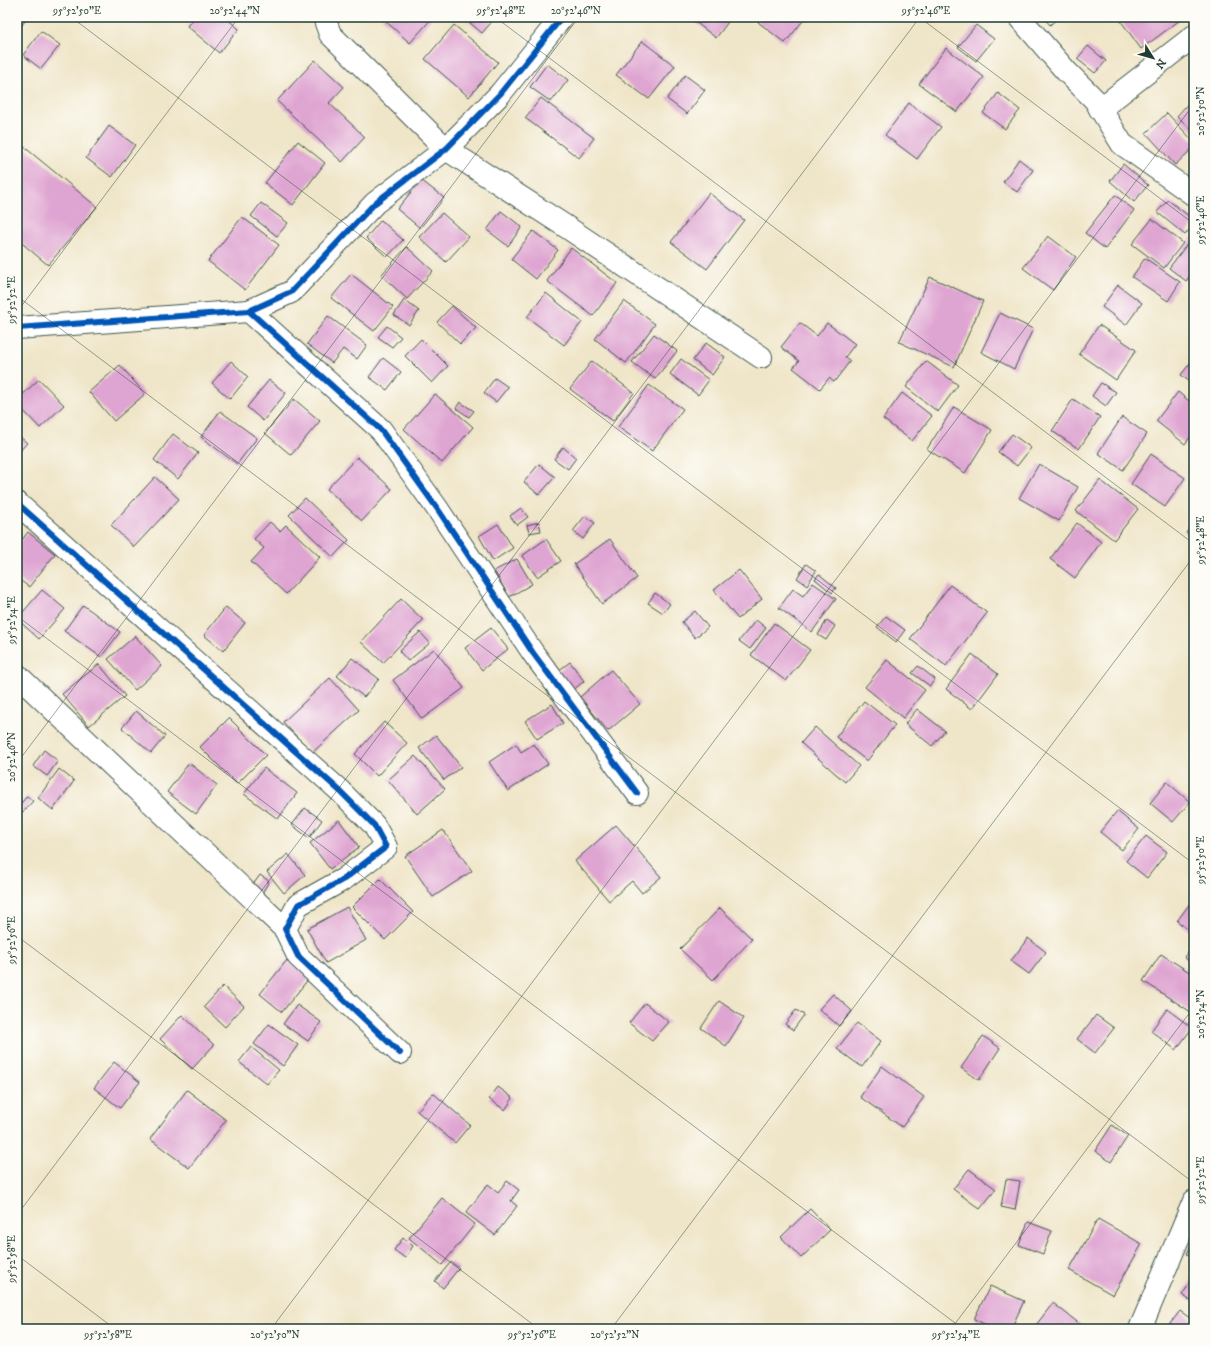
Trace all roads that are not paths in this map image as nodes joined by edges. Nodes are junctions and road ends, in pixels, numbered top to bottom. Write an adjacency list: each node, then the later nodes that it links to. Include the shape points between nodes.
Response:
1 (326, 17): 6 (street, via 330,34)
2 (562, 17): 6 (street, via 500,94)
3 (1019, 17): 5 (street, via 1066,71 1096,100)
4 (1194, 36): 5 (street)
5 (1100, 109): 7 (street, via 1122,144)
6 (446, 148): 8 (street, via 375,203 291,292); 10 (street)
7 (1194, 195)
8 (250, 312): 9 (street); 13 (street, via 381,430 439,511 533,653)
9 (17, 328)
10 (761, 357)
11 (17, 503): 14 (street, via 340,791 374,825 386,847 344,879 298,905)
12 (17, 675): 14 (street)
13 (637, 793)
14 (285, 929): 15 (street, via 298,956)
15 (400, 1053)
16 (1194, 1201): 17 (street)
17 (1140, 1329)

